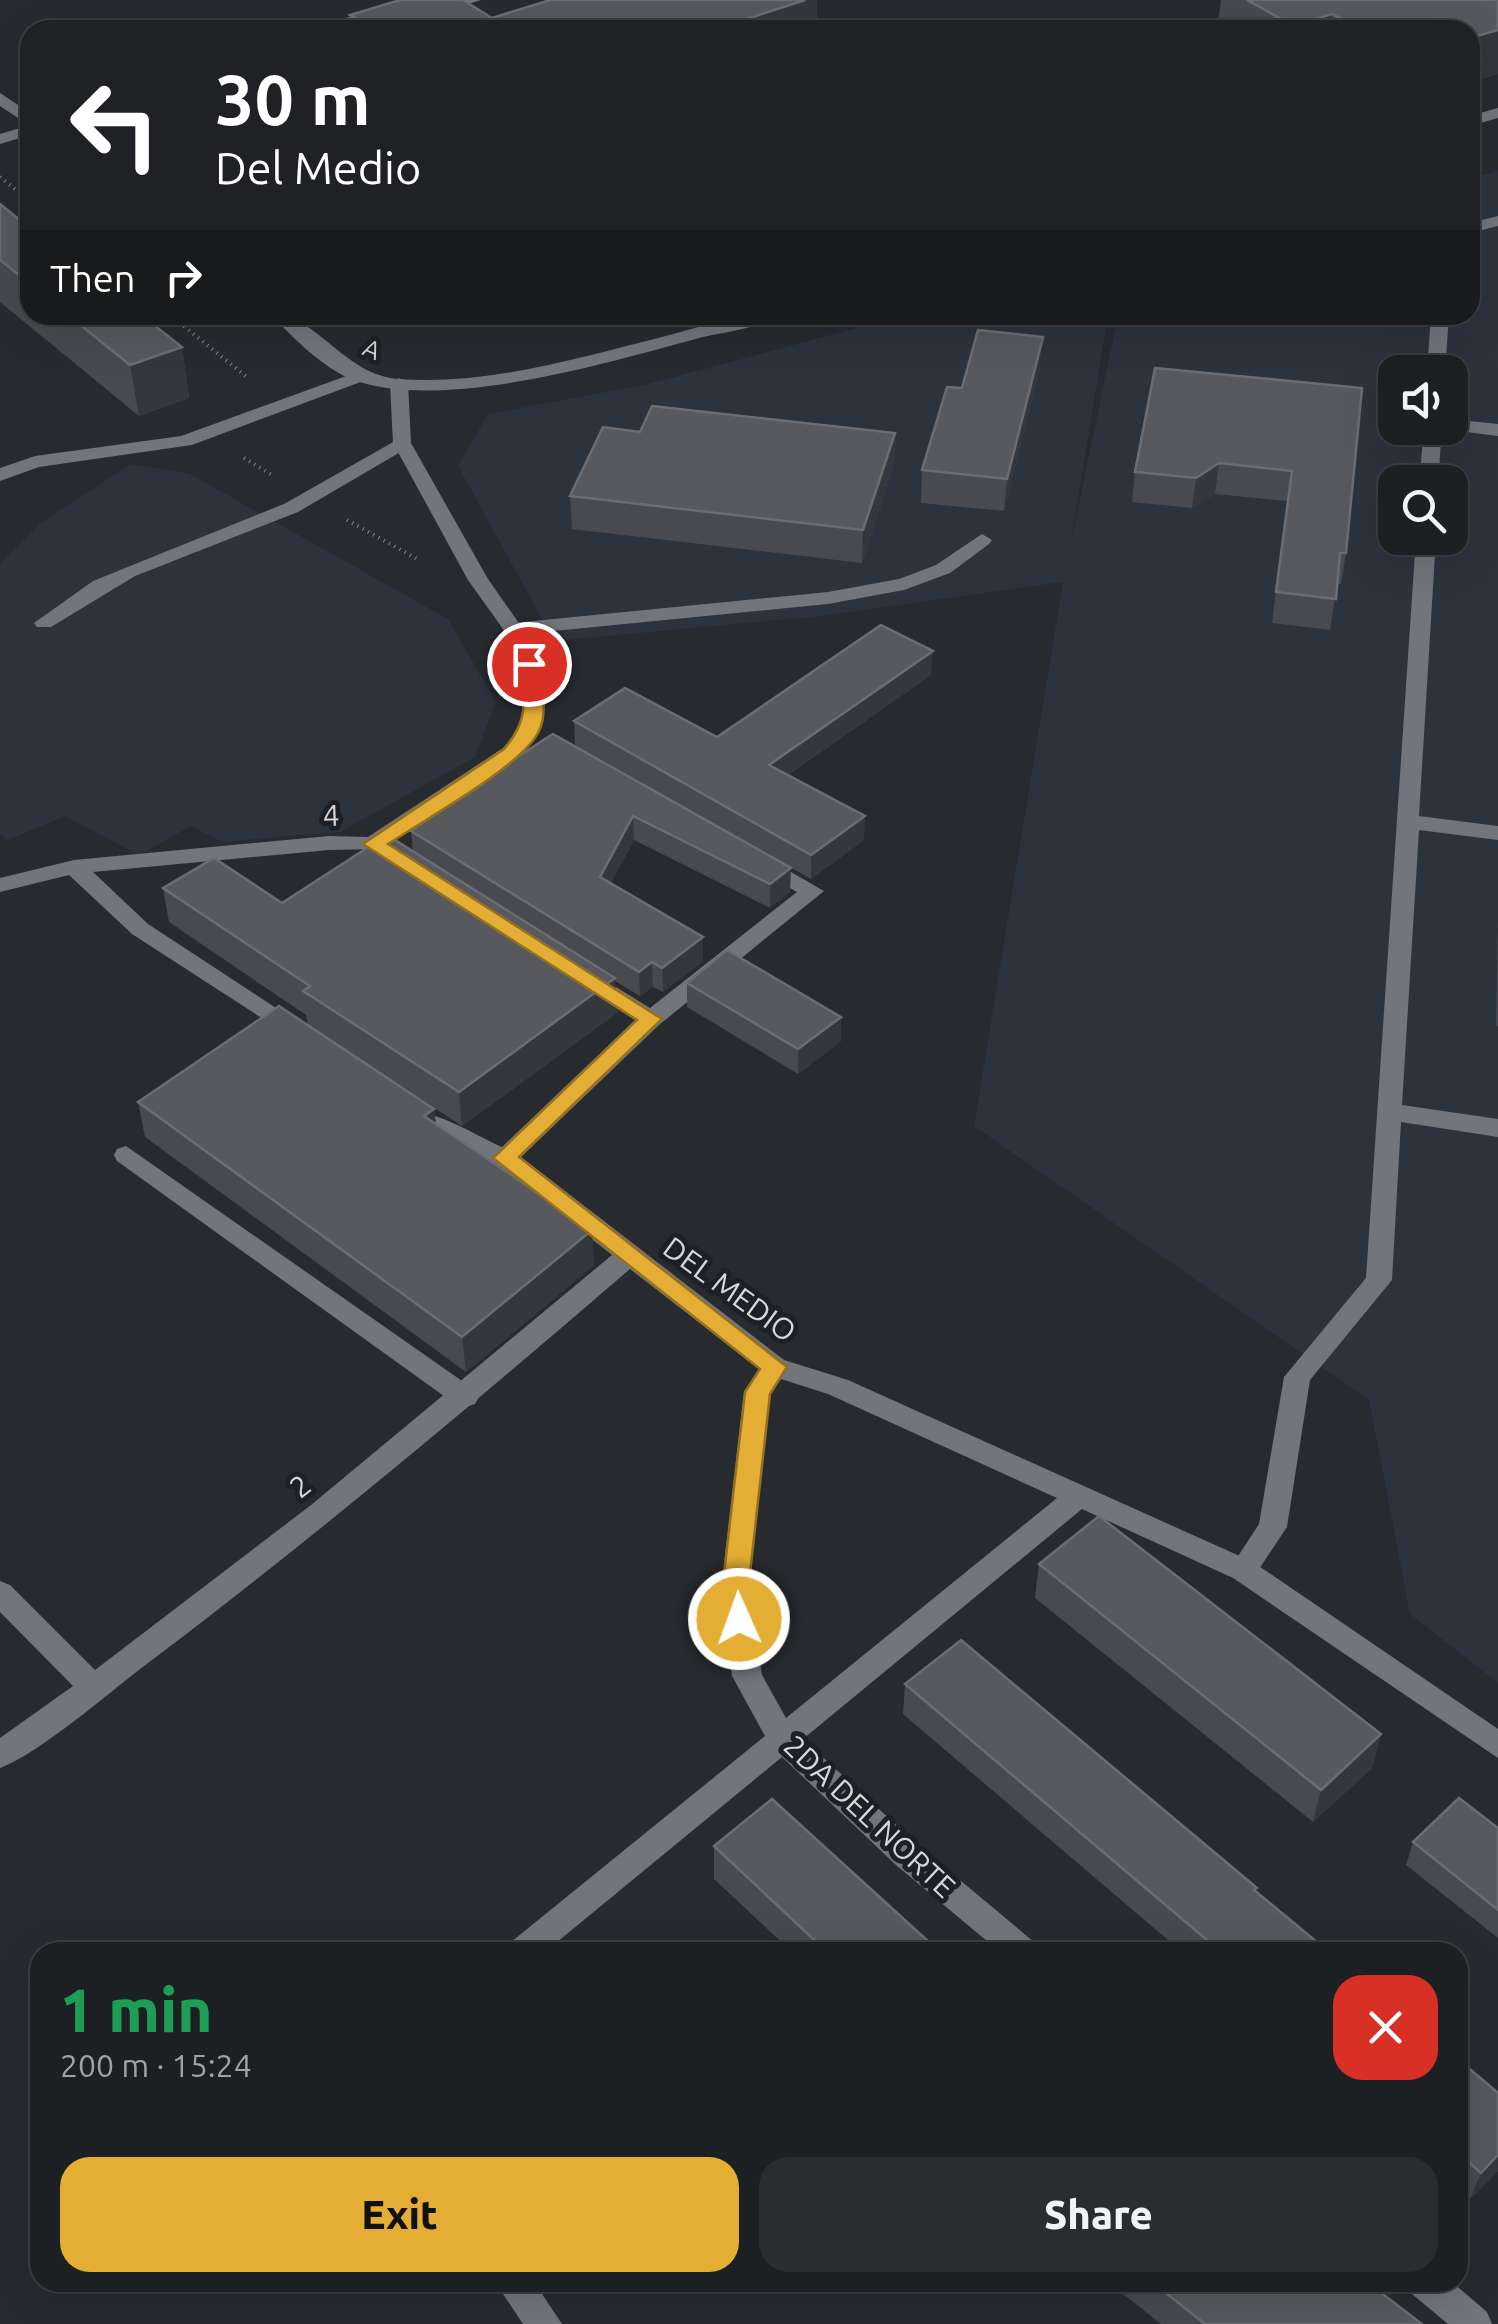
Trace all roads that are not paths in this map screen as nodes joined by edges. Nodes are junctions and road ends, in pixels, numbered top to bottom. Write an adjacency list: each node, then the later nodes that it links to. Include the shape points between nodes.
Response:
1 (473, 0): 2 (street)
2 (405, 20)
3 (0, 98): 4 (street)
4 (20, 113)
5 (294, 325): 9 (street, A)
6 (728, 325): 10 (street, A, via 460,384)
7 (1439, 325): 8 (street)
8 (1437, 355)
9 (360, 376): 10 (street, A); 14 (street, via 185,441 36,462)
10 (400, 382): 13 (street, 4)
11 (1468, 427): 12 (street)
12 (1498, 430)
13 (402, 443): 17 (street, via 311,500 142,564 80,594); 18 (street, 4, via 478,580)
14 (0, 475)
15 (982, 540): 18 (street, via 943,569 904,584 828,598)
16 (1425, 555): 19 (street)
17 (44, 622)
18 (514, 628): 22 (street, 4, via 529,664 538,736 382,850 329,844)
19 (1408, 822): 20 (street); 28 (street)
20 (1498, 834)
21 (746, 854): 25 (street, via 813,891)
22 (74, 867): 23 (street, 4); 26 (street, via 140,928)
23 (0, 886)
24 (569, 968): 25 (street)
25 (651, 1019): 31 (street)
26 (319, 1048)
27 (400, 1102): 31 (street, DEL MEDIO, via 448,1134)
28 (1389, 1112): 29 (street); 36 (street, via 1379,1280 1297,1377 1273,1527)
29 (1498, 1128)
30 (126, 1155): 34 (street)
31 (505, 1158): 32 (street, DEL MEDIO)
32 (630, 1256): 33 (street, DEL MEDIO); 34 (street, 2)
33 (775, 1367): 35 (street, DEL MEDIO, via 838,1387); 39 (street, 2DA DEL NORTE, via 758,1392 735,1591 747,1676)
34 (466, 1397): 38 (street, 2)
35 (1080, 1495): 36 (street, DEL MEDIO); 39 (street)
36 (1243, 1570): 40 (street, DEL MEDIO)
37 (0, 1593): 38 (street)
38 (94, 1688): 41 (street, 2)
39 (780, 1737): 42 (street); 43 (street, 2DA DEL NORTE)
40 (1498, 1745)
41 (0, 1755)
42 (534, 1942)
43 (1011, 1942)
44 (520, 2292): 46 (street)
45 (1436, 2292): 47 (street)
46 (545, 2324)
47 (1475, 2324)

